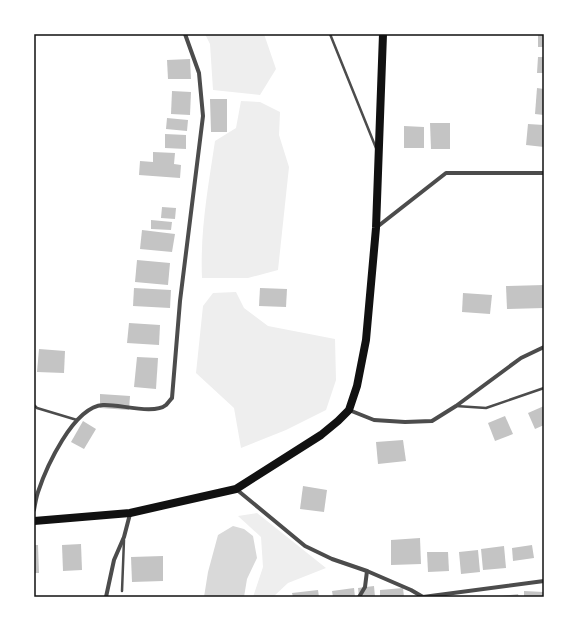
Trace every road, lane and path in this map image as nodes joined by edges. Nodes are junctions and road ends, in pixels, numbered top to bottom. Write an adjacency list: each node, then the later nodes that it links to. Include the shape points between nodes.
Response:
1 (185, 34): 12 (street, via 200,74 203,116 180,300 172,398 166,406 155,409 102,405 87,411)
2 (330, 34): 4 (lane)
3 (382, 34): 4 (main road)
4 (377, 152): 6 (main road)
5 (544, 173): 6 (street, via 446,173)
6 (376, 228): 11 (main road, via 366,340 357,386)
7 (544, 346): 10 (street, via 522,358)
8 (544, 388): 10 (lane, via 486,408)
9 (34, 405): 12 (lane)
10 (456, 406): 11 (street, via 432,421 374,420)
11 (349, 410): 13 (main road, via 321,435)
12 (77, 420): 14 (street, via 52,456)
13 (236, 489): 15 (main road); 18 (street, via 305,546)
14 (34, 510)
15 (130, 513): 16 (main road); 17 (street)
16 (34, 521)
17 (124, 537): 20 (lane); 21 (street, via 114,560)
18 (367, 571): 22 (street, via 365,587); 23 (street)
19 (544, 581): 23 (street)
20 (122, 591)
21 (106, 597)
22 (359, 597)
23 (423, 597)

